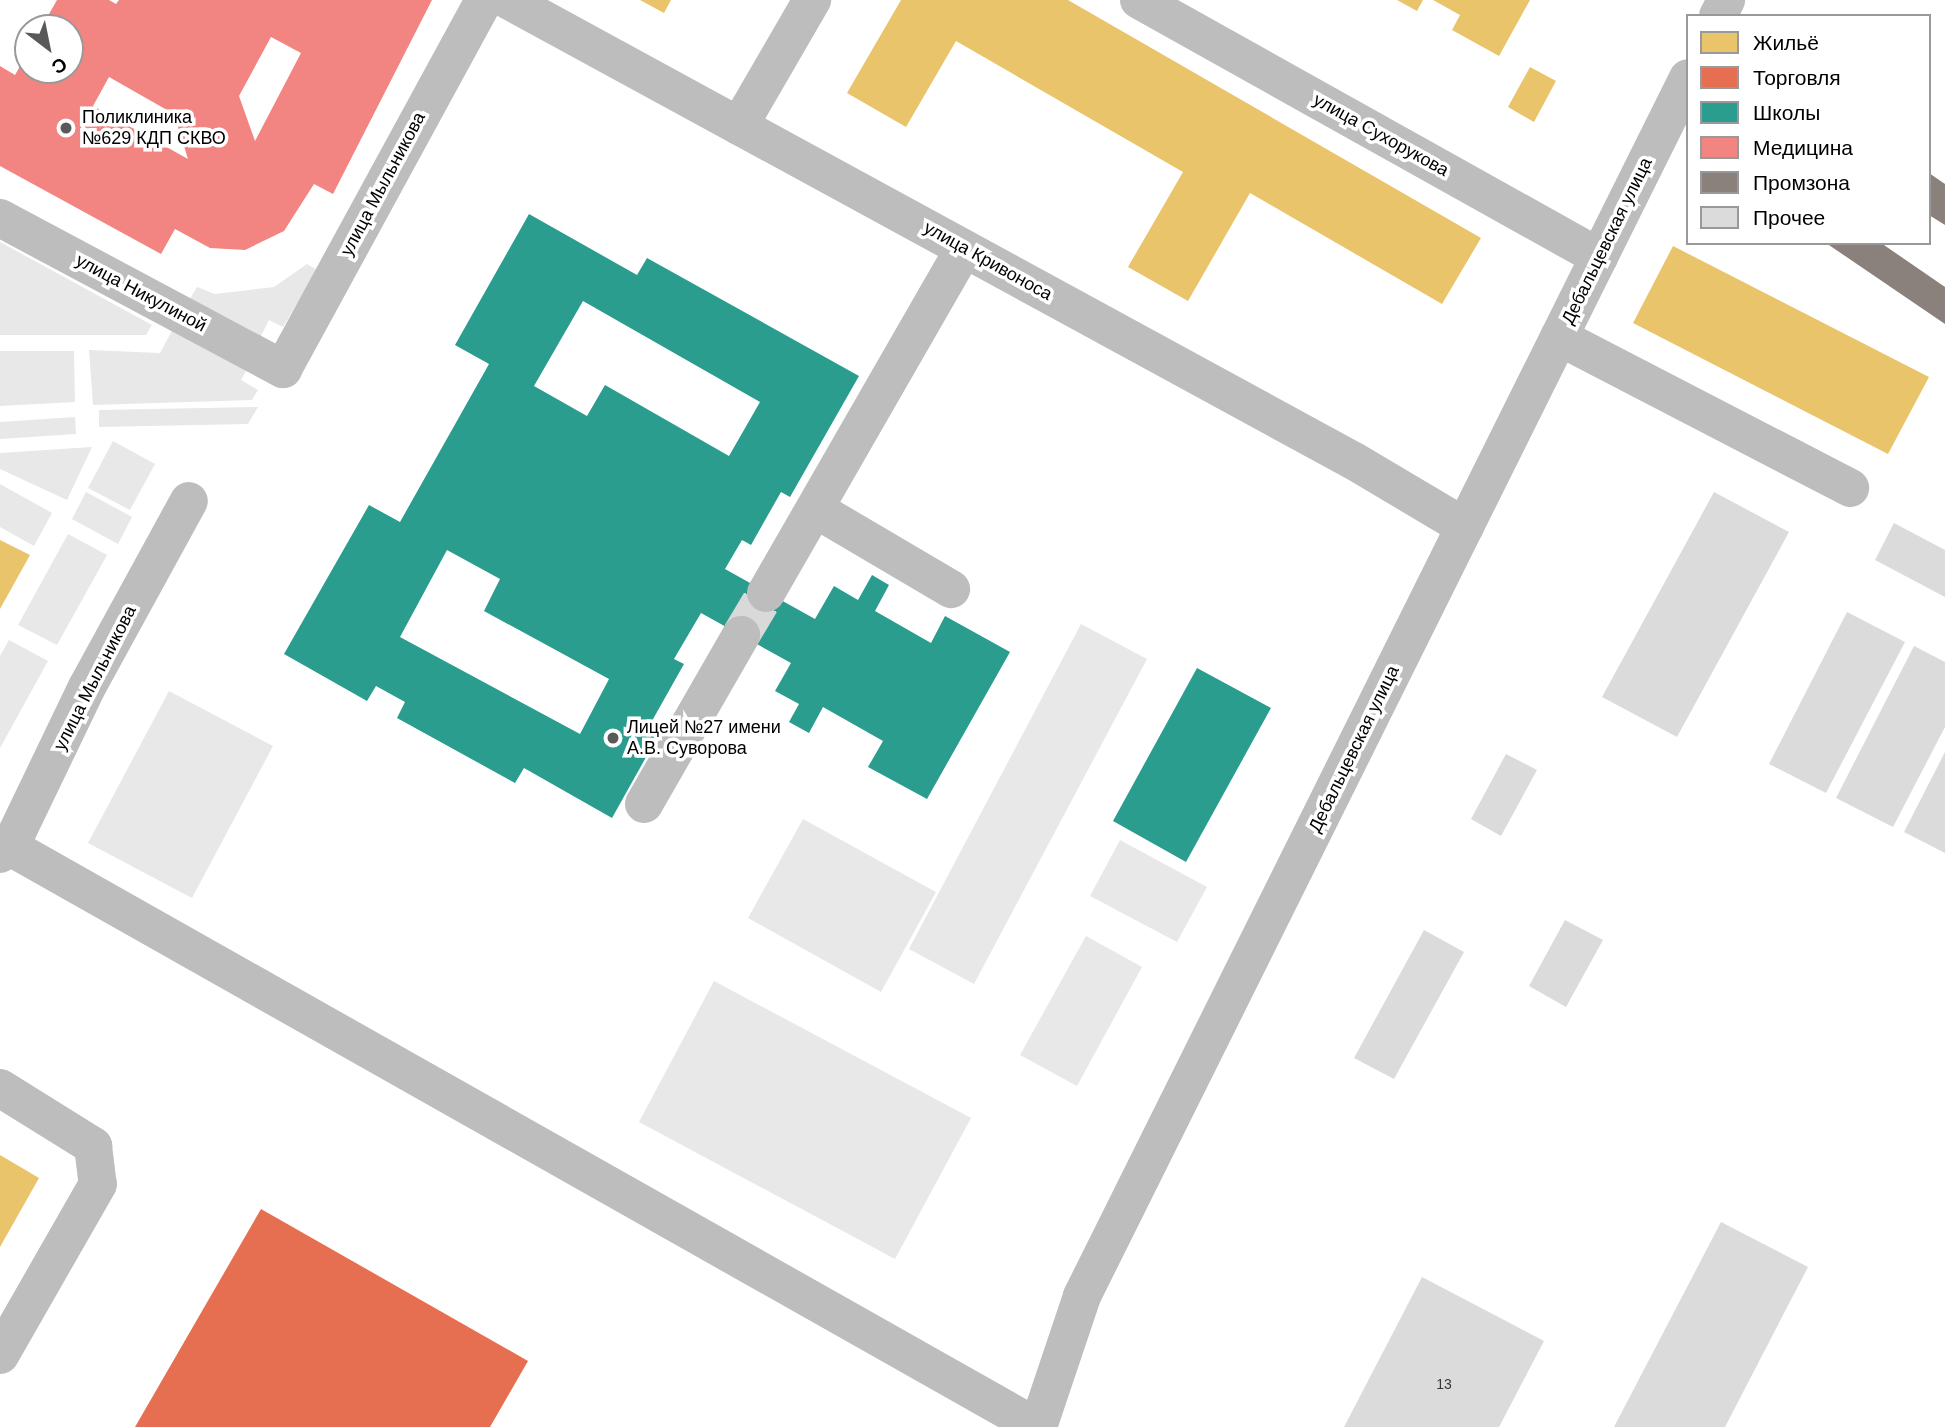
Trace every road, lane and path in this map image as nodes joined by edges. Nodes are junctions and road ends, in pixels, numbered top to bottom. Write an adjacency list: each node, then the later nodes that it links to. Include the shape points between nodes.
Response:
1 (484, 0): 11 (street, улица Мыльникова)
2 (508, 0): 6 (street, улица Кривоноса)
3 (812, 0): 6 (street)
4 (1157, 5): 9 (street, улица Сухорукова)
5 (1686, 82): 9 (street, Дебальцевская улица)
6 (739, 126): 8 (street, улица Кривоноса)
7 (0, 218): 11 (street, улица Никулиной)
8 (964, 248): 14 (street); 15 (street, улица Кривоноса)
9 (1599, 257): 10 (street, Дебальцевская улица)
10 (1559, 337): 12 (street); 15 (street, Дебальцевская улица)
11 (283, 369)
12 (1850, 488)
13 (190, 501): 20 (street, улица Мыльникова, via 87,687)
14 (815, 509): 16 (street); 17 (street)
15 (1465, 527): 23 (street, Дебальцевская улица, via 1082,1296)
16 (951, 589)
17 (766, 593)
18 (741, 635): 19 (street)
19 (644, 804)
20 (5, 850): 23 (street)
21 (0, 1088): 22 (street, via 93,1146 98,1184)
22 (0, 1355)
23 (1037, 1427)

